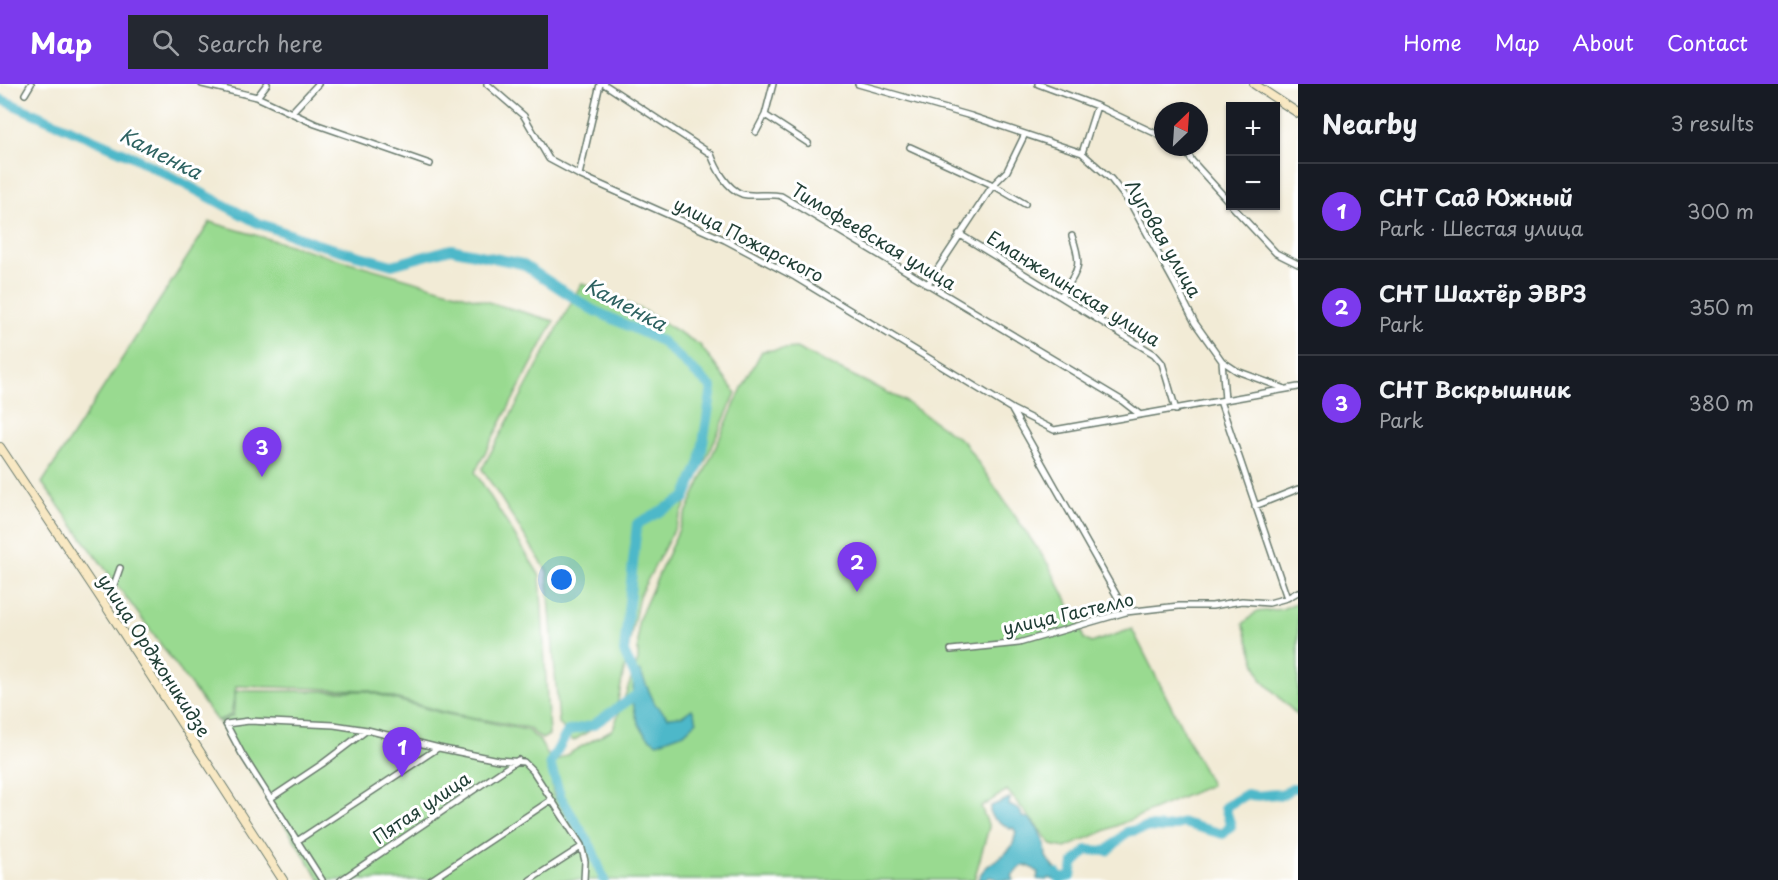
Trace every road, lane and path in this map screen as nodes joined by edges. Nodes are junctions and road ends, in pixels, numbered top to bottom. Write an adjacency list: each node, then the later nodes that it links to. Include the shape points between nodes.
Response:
1 (31, 84): 12 (street)
2 (202, 84): 13 (street)
3 (267, 84): 13 (street)
4 (318, 84): 15 (street)
5 (487, 84): 26 (street, улица Пожарского, via 524,116 549,159)
6 (600, 84): 26 (street)
7 (604, 84): 34 (street, Тимофеевская улица, via 711,154 722,177 740,193 781,196)
8 (773, 84): 17 (street)
9 (860, 84): 20 (street, Луговая улица)
10 (1038, 84): 14 (street)
11 (1254, 84): 16 (main road)
12 (25, 94)
13 (257, 97): 15 (street)
14 (1097, 106): 19 (street); 23 (street)
15 (291, 113): 25 (street)
16 (1298, 113)
17 (765, 115): 18 (street); 21 (street)
18 (756, 132)
19 (1154, 133)
20 (1025, 134): 23 (street, Луговая улица); 27 (street, via 1007,171)
21 (808, 143)
22 (910, 147): 27 (street)
23 (1083, 153): 36 (street, Луговая улица, via 1132,206 1195,323)
24 (1189, 156): 28 (street)
25 (430, 164)
26 (579, 175): 40 (street, улица Пожарского, via 795,276)
27 (993, 185): 29 (street); 31 (street)
28 (1226, 198)
29 (1025, 204)
30 (1236, 210): 33 (street, via 1276,254)
31 (959, 234): 34 (street); 35 (street, Еманжелинская улица)
32 (1072, 236): 35 (street, via 1080,258 1077,272)
33 (1298, 264)
34 (927, 285): 42 (street, Тимофеевская улица)
35 (1061, 296): 41 (street, Еманжелинская улица, via 1154,354 1162,363)
36 (1222, 361): 38 (street, Луговая улица, via 1237,371); 39 (street)
37 (1298, 387): 38 (street, Луговая улица)
38 (1285, 389): 39 (street, Луговая улица)
39 (1223, 401): 41 (street, улица Пожарского); 45 (street)
40 (1012, 409): 42 (street, улица Пожарского, via 1054,430); 50 (street, улица Пожарского)
41 (1176, 410): 42 (street, улица Пожарского)
42 (1139, 414)
43 (0, 447): 48 (main road, улица Орджоникидзе)
44 (1298, 489): 45 (street)
45 (1256, 506): 49 (street)
46 (120, 568): 48 (street, via 114,585)
47 (1298, 592): 49 (street, улица Гастелло)
48 (98, 594): 59 (main road, улица Орджоникидзе)
49 (1287, 598): 50 (street, улица Гастелло, via 1269,603 1242,601)
50 (1126, 612): 51 (street, улица Гастелло, via 1019,642)
51 (951, 651)
52 (367, 730): 53 (street); 55 (street); 55 (street, via 249,721 226,724)
53 (439, 748): 54 (street, via 498,760); 57 (street)
54 (518, 760): 56 (street, via 533,771); 61 (street, Пятая улица)
55 (271, 798): 57 (street)
56 (551, 800): 58 (street); 62 (street)
57 (297, 841): 60 (street)
58 (581, 847): 63 (street); 64 (street)
59 (284, 880)
60 (322, 880)
61 (341, 880)
62 (431, 880)
63 (530, 880)
64 (584, 880)

